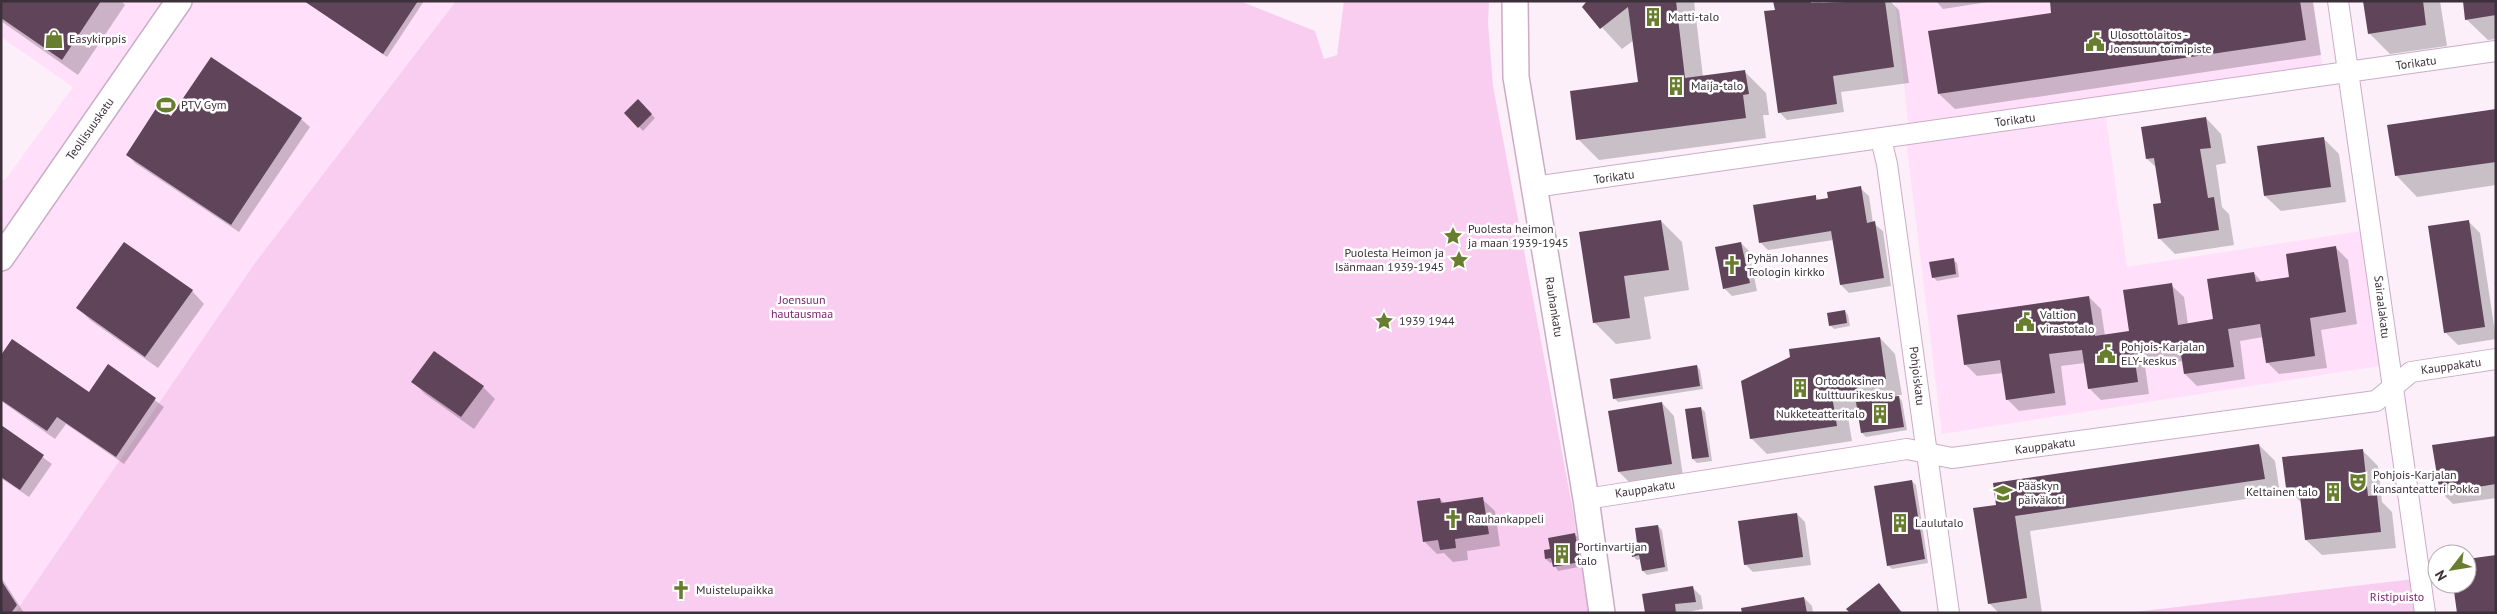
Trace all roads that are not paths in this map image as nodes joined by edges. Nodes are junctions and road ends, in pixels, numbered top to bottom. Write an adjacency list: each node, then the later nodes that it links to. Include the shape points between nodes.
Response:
1 (178, 1): 8 (street, Teollisuuskatu)
2 (1515, 1): 7 (street, Rauhankatu, via 1516,77)
3 (2338, 1): 5 (street, Sairaalakatu)
4 (2496, 51): 5 (street, Torikatu)
5 (2349, 73): 6 (street, Torikatu); 10 (street, Sairaalakatu)
6 (1881, 139): 7 (street, Torikatu); 11 (street, Pohjoiskatu)
7 (1534, 187): 12 (street, Rauhankatu)
8 (1, 258)
9 (2496, 359): 10 (street, Kauppakatu, via 2411,372)
10 (2393, 387): 11 (street, Kauppakatu, via 2376,401 1952,458); 15 (street, Sairaalakatu)
11 (1927, 454): 12 (street, Kauppakatu, via 1907,449); 14 (street, Pohjoiskatu)
12 (1586, 499): 13 (street, Rauhankatu)
13 (1602, 613)
14 (1949, 613)
15 (2425, 613)

